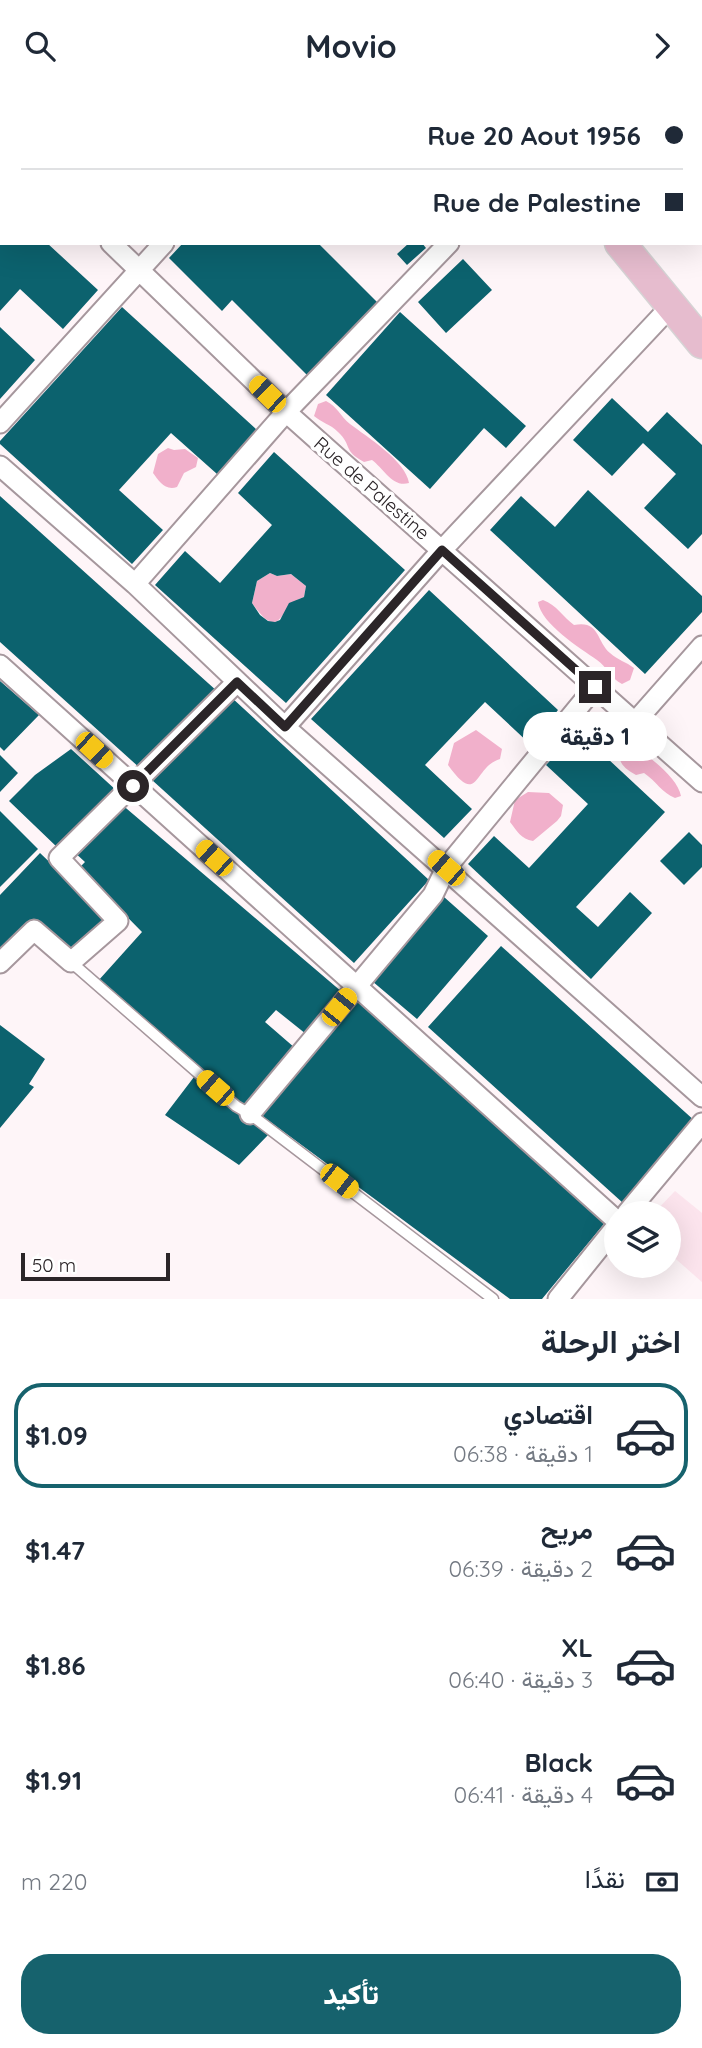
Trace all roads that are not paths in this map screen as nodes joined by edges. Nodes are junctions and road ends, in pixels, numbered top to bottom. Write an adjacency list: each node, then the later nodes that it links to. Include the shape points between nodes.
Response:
1 (113, 245): 5 (street, Rue de Palestine)
2 (162, 245): 5 (street)
3 (447, 245): 8 (street)
4 (622, 245): 6 (main road)
5 (138, 270): 8 (street, Rue de Palestine); 9 (street)
6 (672, 305): 7 (main road); 11 (street)
7 (702, 343)
8 (286, 412): 11 (street, Rue de Palestine); 12 (street)
9 (0, 423)
10 (0, 466): 12 (street)
11 (442, 550): 16 (street, Rue de Palestine); 18 (street)
12 (135, 584): 15 (street)
13 (702, 646): 17 (street)
14 (0, 665): 20 (street)
15 (237, 682): 18 (street); 20 (street)
16 (595, 687): 17 (street, Rue de Palestine); 21 (street)
17 (635, 722): 19 (street, Rue de Palestine)
18 (285, 727): 21 (street)
19 (702, 782)
20 (133, 786): 22 (street, via 59,858 118,921); 24 (street)
21 (446, 868): 24 (street, via 433,895); 25 (street)
22 (71, 962): 23 (street, via 34,930); 26 (lane)
23 (0, 963)
24 (357, 985): 26 (street); 29 (street)
25 (702, 1097)
26 (250, 1114): 31 (lane)
27 (702, 1123): 28 (street)
28 (638, 1201)
29 (604, 1209)
30 (604, 1242): 32 (street)
31 (493, 1299)
32 (558, 1299)

